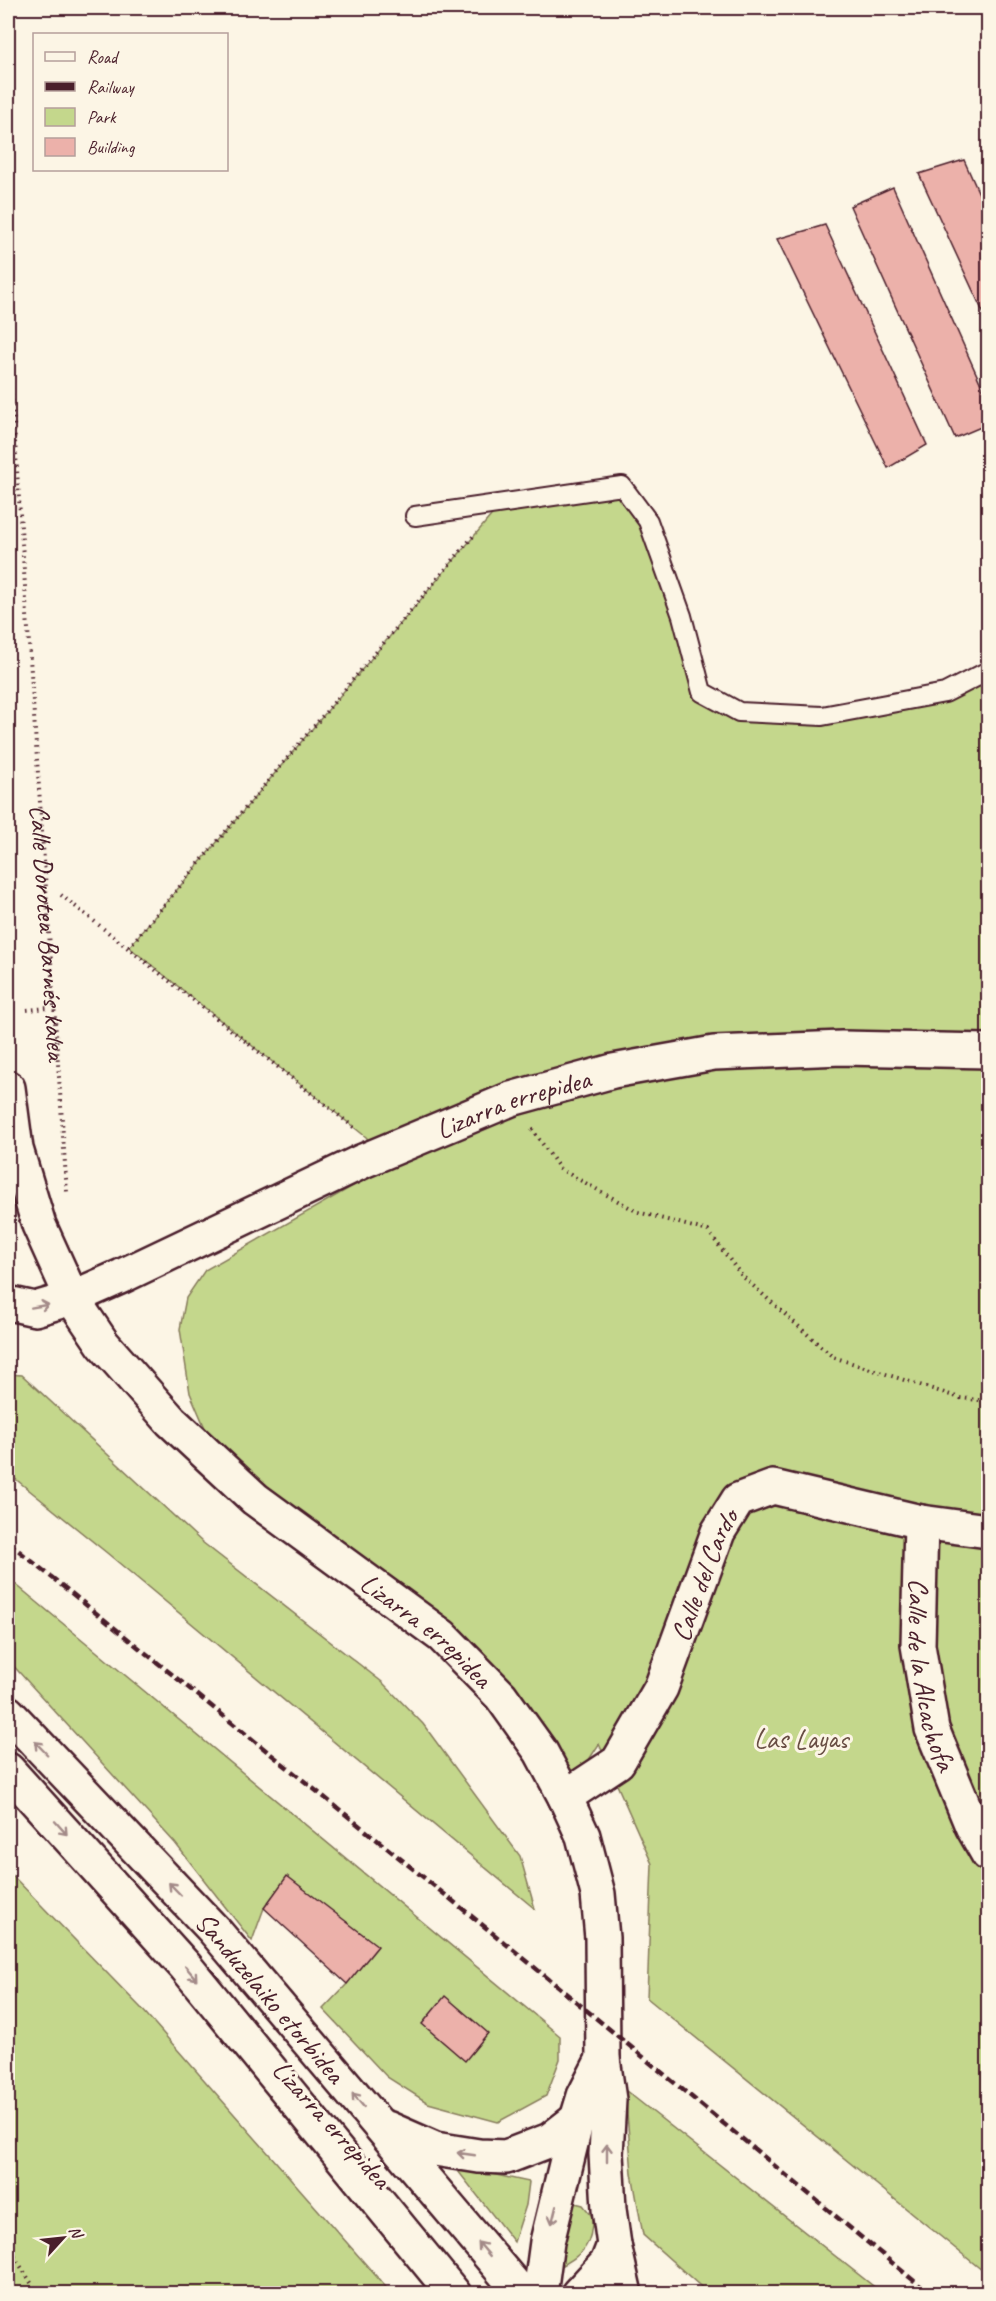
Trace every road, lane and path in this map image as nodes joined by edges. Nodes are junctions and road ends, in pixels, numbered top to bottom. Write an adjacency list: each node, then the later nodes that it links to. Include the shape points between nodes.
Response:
1 (8, 340): 14 (path, Calle Dorotea Barnés kalea)
2 (501, 504): 3 (lane); 4 (lane, via 622,486 648,521 682,616 702,693 739,712 822,716 945,693); 6 (path)
3 (415, 516)
4 (988, 671)
5 (61, 895): 6 (path)
6 (129, 947): 13 (path)
7 (48, 1008): 8 (path)
8 (27, 1010)
9 (988, 1051): 12 (street, Lizarra errepidea, via 842,1048 714,1053 613,1071)
10 (8, 1088): 11 (street, Calle Dorotea Barnés kalea)
11 (8, 1096): 15 (street, Lizarra errepidea, via 16,1149 35,1214)
12 (511, 1099): 15 (street, Lizarra errepidea, via 363,1161); 17 (path, via 560,1169 638,1212 708,1231 742,1276 833,1356 960,1398)
13 (357, 1130)
14 (67, 1194)
15 (72, 1298): 16 (street, Lizarra errepidea, one-way to 15, via 35,1309); 22 (street, Lizarra errepidea, via 103,1344 138,1385 224,1472 442,1636 501,1696 541,1752)
16 (8, 1303)
17 (988, 1401)
18 (921, 1522): 19 (street, Calle del Cardo); 22 (street, Calle del Cardo, via 773,1487 738,1500 718,1532 661,1688 618,1762); 23 (street, Calle de la Alcachofa, via 918,1645 932,1729 972,1826)
19 (988, 1531)
20 (8, 1713): 27 (street, Sanduzelaiko etorbidea, one-way to 20, via 214,1930)
21 (8, 1770): 24 (street, Sanduzelaiko etorbidea, one-way to 24)
22 (565, 1797): 25 (street, Lizarra errepidea, via 583,1836 598,1894)
23 (988, 1854)
24 (228, 2017): 34 (street, Sanduzelaiko etorbidea); 35 (street, Lizarra errepidea, via 304,2084)
25 (603, 2059): 26 (street, Lizarra errepidea); 30 (street, Lizarra errepidea, one-way to 25, via 609,2100)
26 (577, 2119): 28 (street, Lizarra errepidea, via 550,2140); 29 (street, Lizarra errepidea)
27 (379, 2124): 28 (street, Lizarra errepidea, one-way to 27, via 435,2149); 36 (street, Sanduzelaiko etorbidea, one-way to 27)
28 (506, 2157): 29 (street, Lizarra errepidea)
29 (563, 2179): 30 (street, Lizarra errepidea); 37 (street, Lizarra errepidea, one-way to 37, via 547,2242)
30 (609, 2209): 31 (street, Lizarra errepidea)
31 (614, 2245): 38 (street, via 607,2263); 39 (street, Lizarra errepidea)
32 (8, 2246): 33 (path)
33 (38, 2294)
34 (454, 2294)
35 (477, 2294)
36 (522, 2294)
37 (540, 2294)
38 (578, 2294)
39 (626, 2294)

